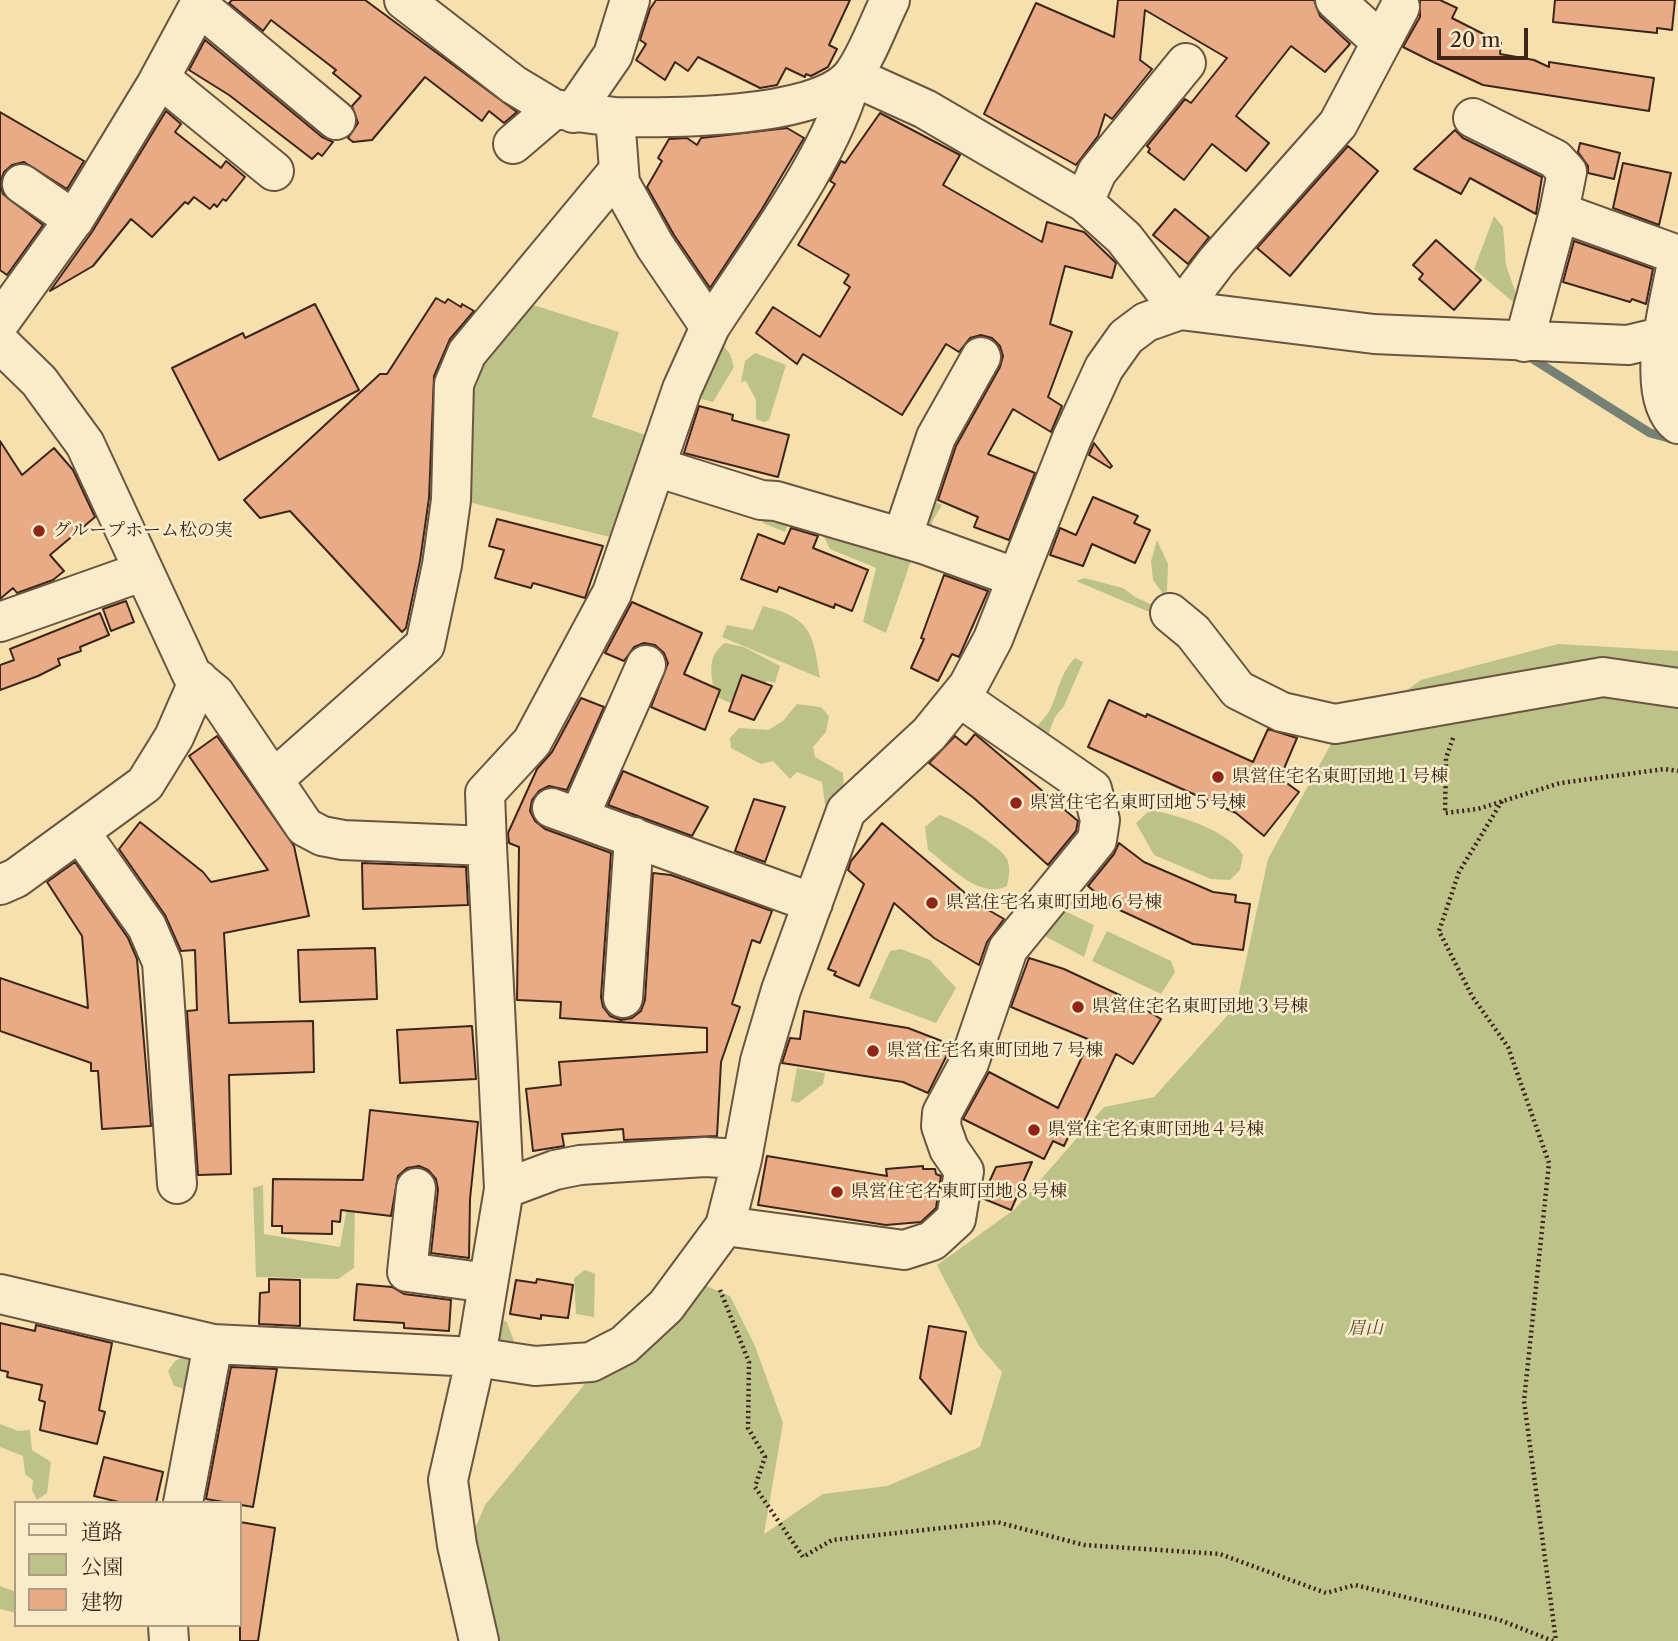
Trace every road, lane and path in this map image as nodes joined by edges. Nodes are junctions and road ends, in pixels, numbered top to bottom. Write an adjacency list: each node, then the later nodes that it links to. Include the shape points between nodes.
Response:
1 (404, 0): 11 (street, via 505,78)
2 (630, 0): 11 (street, via 613,55)
3 (890, 0): 9 (street)
4 (1335, 0): 7 (street)
5 (201, 3): 10 (street); 14 (street, via 312,82)
6 (1400, 7): 7 (street)
7 (1381, 41): 23 (street, via 1338,124 1217,261)
8 (1186, 63): 19 (street, via 1097,172)
9 (852, 76): 12 (street, via 838,89 772,108 679,118); 19 (street, via 925,109); 25 (street, via 847,97 817,158)
10 (160, 78): 17 (street); 21 (street)
11 (563, 111): 12 (street); 15 (street)
12 (615, 117): 16 (street)
13 (1473, 118): 20 (street, via 1555,159 1567,172)
14 (336, 120)
15 (513, 144)
16 (619, 170): 25 (street, via 620,183 655,246); 43 (street, via 467,353 458,370 451,500 425,645)
17 (274, 172)
18 (22, 184): 21 (street)
19 (1084, 202): 23 (street, via 1124,239)
20 (1559, 212): 22 (street); 27 (street)
21 (74, 220): 24 (street)
22 (1678, 256): 26 (street)
23 (1180, 310): 27 (street, via 1374,334); 34 (street, via 1146,322 1126,337 1104,368)
24 (0, 322)
25 (710, 327): 31 (street, via 682,389)
26 (1665, 336): 27 (street, via 1628,345); 30 (street, via 1659,384 1663,405)
27 (1524, 342)
28 (0, 343): 33 (street, via 39,381 85,444)
29 (981, 357): 32 (street, via 936,437)
30 (1678, 424)
31 (656, 467): 32 (street); 47 (street, via 612,593 532,742 485,793)
32 (902, 538): 34 (street)
33 (144, 571): 36 (street); 38 (street, via 192,675)
34 (1017, 578): 40 (street, via 993,639)
35 (1170, 613): 41 (street, via 1193,632 1238,690 1282,712 1335,724)
36 (0, 622)
37 (646, 665): 46 (street, via 616,697 566,812)
38 (199, 680): 43 (street, via 215,694); 45 (street, via 174,737 145,784)
39 (1678, 688): 41 (street, via 1603,677)
40 (959, 698): 49 (street, via 929,734 846,811); 55 (street, via 1092,789 1100,820 1097,840 1008,949 969,1063 942,1113 949,1149 964,1171 956,1219 932,1241 904,1250)
41 (1466, 699): 44 (path, via 1446,758 1446,813 1478,810)
42 (1678, 771): 44 (path, via 1560,783)
43 (274, 779): 47 (street, via 305,827 322,836)
44 (1502, 801): 62 (path, via 1459,872 1439,931 1472,996 1508,1047 1549,1163 1524,1401)
45 (80, 832): 48 (street); 52 (street, via 147,927 162,962)
46 (634, 837): 49 (street); 50 (street)
47 (487, 846): 54 (street)
48 (0, 885)
49 (813, 903): 51 (street, via 760,1061)
50 (623, 998)
51 (742, 1158): 54 (street, via 580,1165); 55 (street)
52 (177, 1184)
53 (416, 1188): 56 (street, via 407,1272)
54 (505, 1189): 56 (street)
55 (716, 1240): 59 (street, via 666,1306 624,1345 591,1362 535,1366); 62 (path, via 749,1362 748,1428 765,1457 755,1487 803,1557 832,1540 997,1522 1084,1545 1220,1554 1326,1593 1355,1586 1500,1620)
56 (488, 1283): 59 (street)
57 (0, 1294): 58 (street)
58 (212, 1344): 59 (street); 60 (street)
59 (475, 1357): 61 (street, via 448,1480)
60 (183, 1501)
61 (479, 1641)
62 (1554, 1641)

